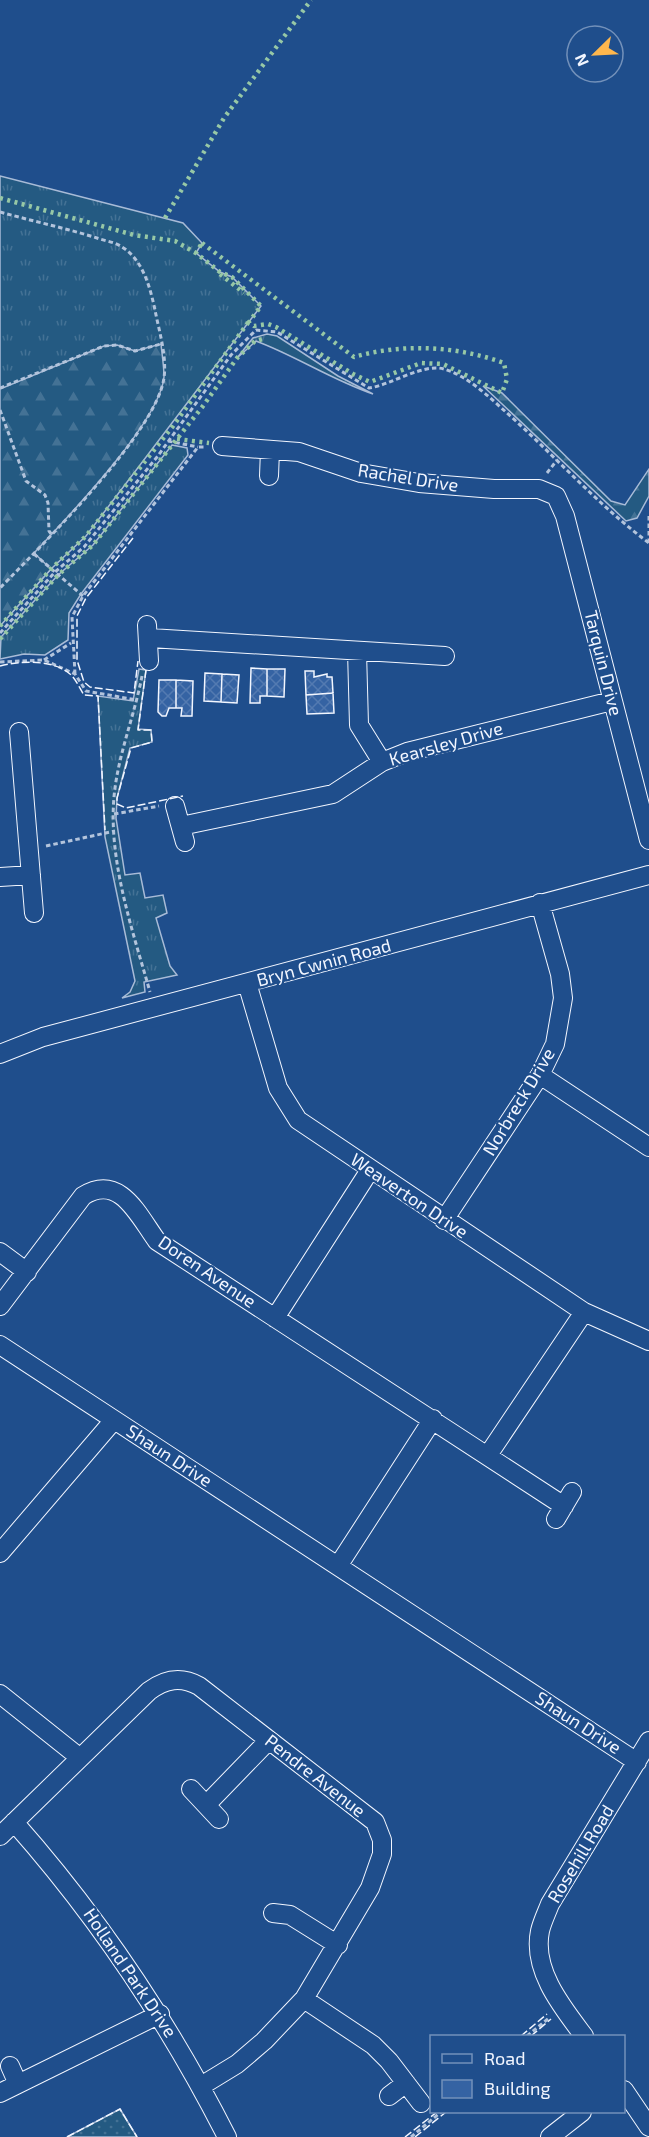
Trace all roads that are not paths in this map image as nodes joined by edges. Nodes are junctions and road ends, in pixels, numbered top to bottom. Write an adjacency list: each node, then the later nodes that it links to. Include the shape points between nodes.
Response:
1 (222, 446): 2 (street, Rachel Drive)
2 (270, 450): 3 (street); 4 (street, Rachel Drive, via 299,452 361,473 419,483)
3 (269, 476)
4 (549, 478): 8 (street, Tarquin Drive, via 562,505)
5 (357, 651): 6 (street); 7 (street, via 148,632); 10 (street, via 359,725)
6 (446, 656)
7 (149, 661)
8 (612, 701): 10 (street, Kearsley Drive, via 407,752); 12 (street, Tarquin Drive)
9 (19, 732): 13 (street)
10 (382, 762): 11 (street, Kearsley Drive, via 333,794 183,834)
11 (175, 806)
12 (649, 840)
13 (31, 875): 15 (street); 17 (street)
14 (649, 875): 16 (street, Bryn Cwnin Road)
15 (0, 877)
16 (540, 903): 18 (street, Bryn Cwnin Road); 20 (street, Norbreck Drive, via 563,998 555,1044)
17 (34, 912)
18 (247, 983): 19 (street, Bryn Cwnin Road, via 43,1037); 22 (street, Weaverton Drive, via 278,1088 298,1120)
19 (0, 1054)
20 (540, 1075): 21 (street); 23 (street, Norbreck Drive)
21 (649, 1147)
22 (370, 1170): 23 (street, Weaverton Drive); 28 (street, Doren Avenue)
23 (444, 1220): 27 (street, Weaverton Drive)
24 (0, 1252): 25 (street)
25 (27, 1272): 26 (street, Doren Avenue); 28 (street, Doren Avenue, via 83,1196 106,1187 127,1199 157,1241)
26 (0, 1306)
27 (584, 1312): 29 (street, Weaverton Drive); 33 (street)
28 (275, 1318): 31 (street, Doren Avenue)
29 (649, 1341)
30 (0, 1345): 32 (street, Shaun Drive)
31 (433, 1419): 33 (street, Doren Avenue); 36 (street)
32 (114, 1420): 35 (street); 36 (street, Shaun Drive)
33 (488, 1455): 34 (street, Doren Avenue)
34 (564, 1506)
35 (0, 1553)
36 (338, 1566): 41 (street, Shaun Drive)
37 (0, 1694): 40 (street)
38 (269, 1740): 40 (street, Pendre Avenue, via 199,1686 166,1672); 43 (street); 48 (street, Pendre Avenue, via 375,1822 382,1840 382,1854 370,1888)
39 (649, 1741): 41 (street, Rosehill Road)
40 (79, 1757): 45 (street, Pendre Avenue)
41 (637, 1761): 51 (street, Rosehill Road, via 550,1904 540,1932 541,1959 550,1984)
42 (191, 1789): 43 (street)
43 (206, 1805): 44 (street)
44 (219, 1819)
45 (14, 1822): 46 (street, Pendre Avenue); 50 (street, Holland Park Drive, via 85,1906)
46 (0, 1836)
47 (273, 1913): 48 (street, via 290,1915)
48 (338, 1945): 49 (street, Pendre Avenue)
49 (304, 1999): 53 (street, via 373,2045); 55 (street, Pendre Avenue, via 264,2042)
50 (160, 2014): 54 (street); 55 (street, Holland Park Drive)
51 (583, 2035)
52 (10, 2066): 54 (street)
53 (406, 2083): 58 (street); 59 (street)
54 (18, 2084): 57 (street)
55 (201, 2086): 62 (street, Holland Park Drive)
56 (625, 2091): 61 (street)
57 (0, 2093)
58 (389, 2096)
59 (421, 2103)
60 (581, 2113): 63 (street)
61 (649, 2127)
62 (227, 2137)
63 (550, 2137)

